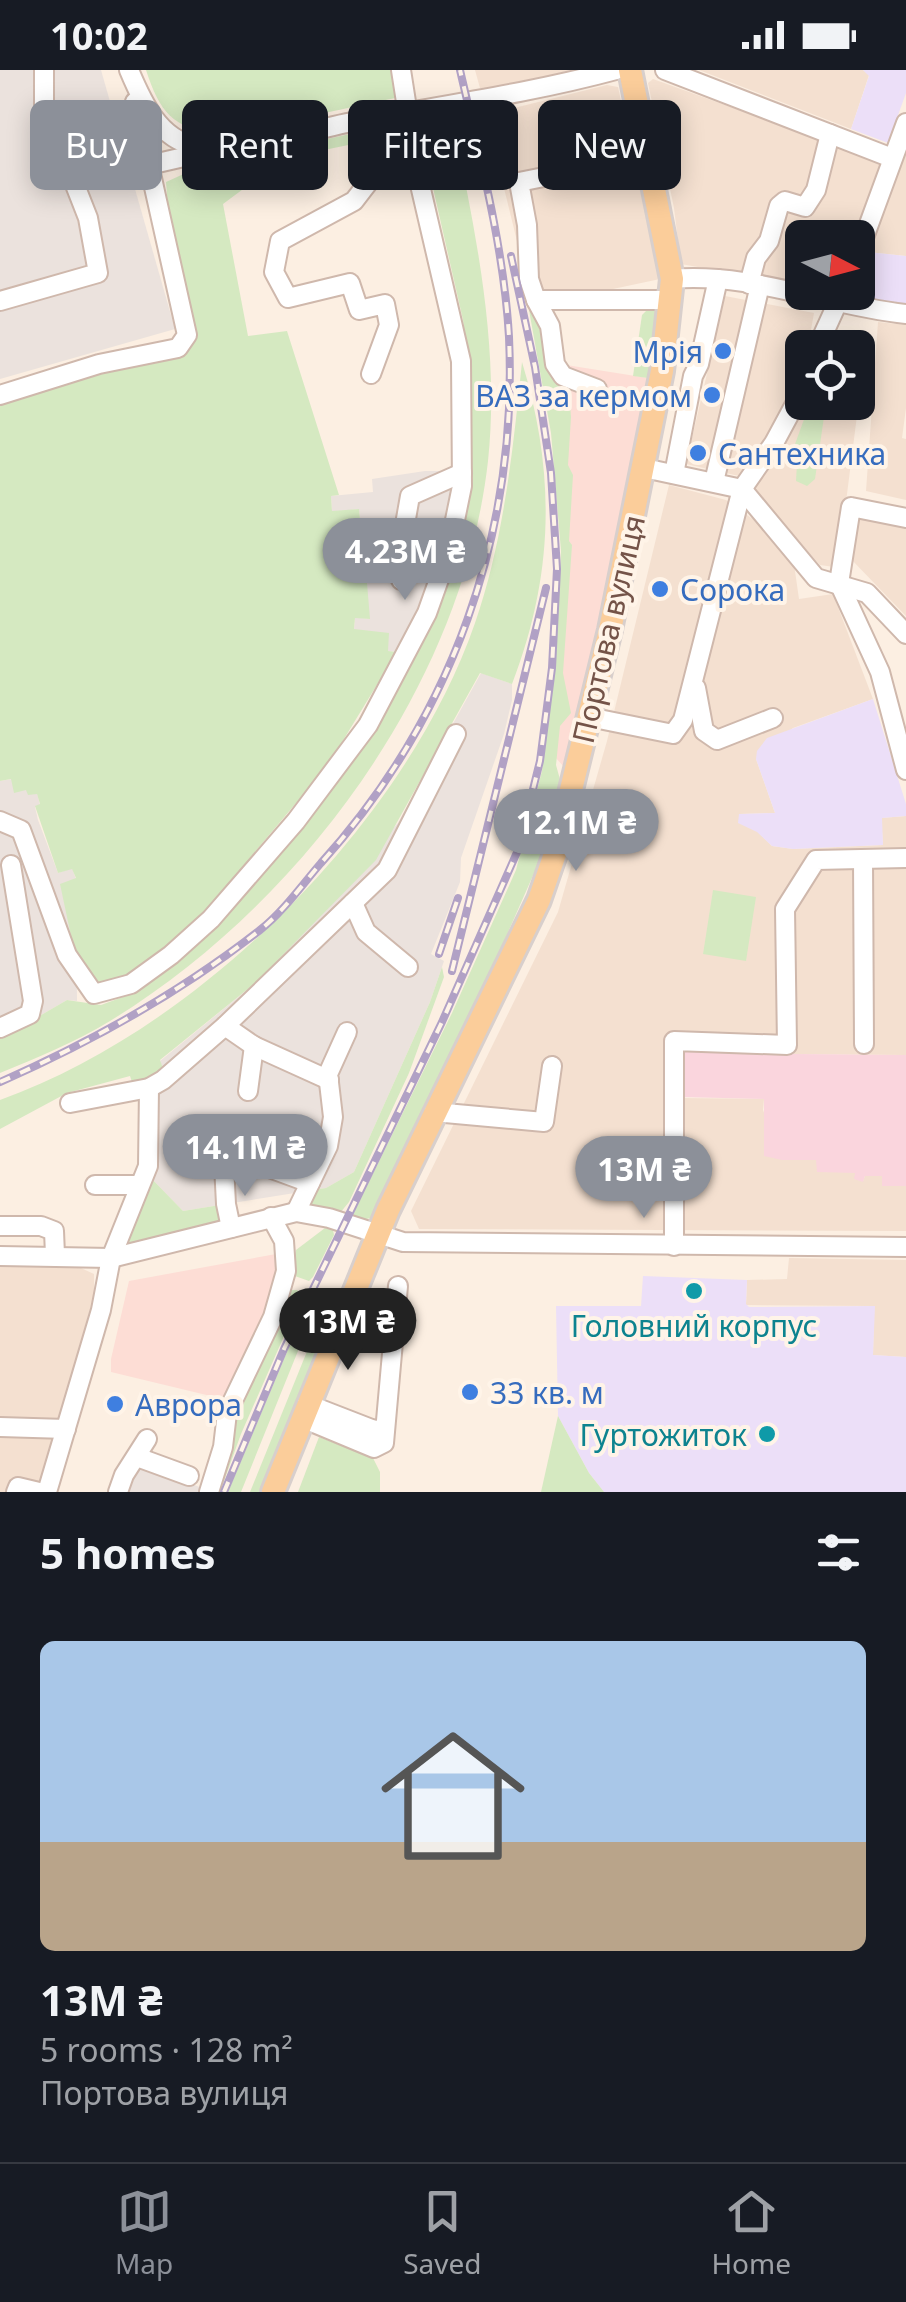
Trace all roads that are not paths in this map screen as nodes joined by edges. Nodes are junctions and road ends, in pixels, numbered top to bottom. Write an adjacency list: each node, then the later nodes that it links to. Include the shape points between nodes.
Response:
1 (44, 70): 24 (street, via 44,106 88,218 98,274)
2 (401, 70): 8 (street)
3 (616, 70): 9 (street)
4 (630, 70): 21 (main road, Портова вулиця)
5 (665, 70): 11 (street)
6 (129, 71): 7 (street); 12 (street, via 150,116)
7 (135, 100)
8 (405, 100)
9 (478, 100)
10 (906, 123): 13 (street)
11 (830, 134): 13 (street); 20 (street, via 816,190 804,207 784,201 779,206 769,241 756,258)
12 (182, 140)
13 (892, 158): 18 (street)
14 (538, 177): 23 (street, via 519,182)
15 (154, 190): 31 (street, via 186,335 178,348)
16 (362, 190): 28 (street, via 354,201 280,240 274,272 288,298 350,282 359,310 385,304 389,325)
17 (423, 190): 34 (street, via 461,361)
18 (870, 220)
19 (718, 279): 20 (street); 21 (street, via 698,276); 29 (street)
20 (754, 285): 22 (street); 36 (street)
21 (670, 290): 23 (street); 27 (main road, Портова вулиця)
22 (785, 290)
23 (536, 300): 30 (street, via 563,376)
24 (0, 301)
25 (875, 306): 26 (street)
26 (906, 314)
27 (662, 371): 29 (street); 33 (main road, Портова вулиця)
28 (371, 374)
29 (693, 376): 35 (street)
30 (597, 390)
31 (0, 395)
32 (786, 420): 37 (street)
33 (644, 468): 35 (street); 43 (main road, Портова вулиця)
34 (462, 474): 39 (street, via 410,496); 52 (street, via 448,554 426,614 368,725 211,920 131,984 94,994 67,954)
35 (674, 474): 36 (street)
36 (714, 482): 37 (street)
37 (742, 489): 40 (street, via 816,578); 42 (street)
38 (906, 518): 40 (street, via 851,507)
39 (401, 580)
40 (839, 583): 41 (street, via 867,593); 46 (street, via 880,672)
41 (906, 634)
42 (694, 678): 43 (street, via 673,734); 44 (street, via 704,732 717,740)
43 (589, 717): 66 (main road, Портова вулиця, via 539,900)
44 (773, 718)
45 (456, 734): 53 (street, via 388,870)
46 (906, 770)
47 (0, 821): 51 (street, via 20,830)
48 (906, 858): 49 (street)
49 (863, 859): 59 (street); 77 (street, via 816,860 786,910 787,1045 674,1041)
50 (6, 860): 51 (street); 54 (street)
51 (31, 863): 52 (street)
52 (46, 901): 54 (street)
53 (353, 903): 55 (street, via 366,932); 56 (street)
54 (18, 909): 57 (street, via 33,1001 30,1014)
55 (408, 967)
56 (226, 1026): 60 (street); 63 (street)
57 (0, 1028)
58 (347, 1032): 62 (street)
59 (864, 1044)
60 (254, 1046): 62 (street); 64 (street)
61 (552, 1066): 66 (street, via 544,1122)
62 (329, 1080): 69 (street, via 328,1146)
63 (149, 1088): 65 (street); 71 (street, via 148,1166)
64 (248, 1090)
65 (70, 1103)
66 (434, 1112): 76 (main road, Портова вулиця)
67 (224, 1165): 68 (street); 69 (street, via 261,1165); 75 (street)
68 (194, 1166)
69 (310, 1183): 72 (street)
70 (96, 1185): 71 (street)
71 (140, 1185): 81 (street)
72 (296, 1212): 73 (street); 76 (street)
73 (271, 1217): 75 (street); 93 (street, via 284,1241 286,1271 273,1317 227,1413)
74 (0, 1226): 79 (street, via 54,1231)
75 (230, 1228): 81 (street)
76 (376, 1236): 77 (street, via 403,1242); 83 (main road, Портова вулиця)
77 (674, 1246): 78 (street)
78 (906, 1247)
79 (56, 1255): 80 (street); 81 (street)
80 (0, 1256)
81 (111, 1258): 85 (street)
82 (398, 1286): 83 (street, via 384,1444 374,1448)
83 (304, 1411): 94 (main road, Портова вулиця)
84 (0, 1427): 85 (street)
85 (66, 1429): 91 (street)
86 (146, 1440): 87 (street)
87 (137, 1457): 88 (street); 92 (street)
88 (190, 1476)
89 (16, 1492): 90 (street)
90 (39, 1492)
91 (48, 1492)
92 (118, 1492)
93 (209, 1492)
94 (272, 1492)

